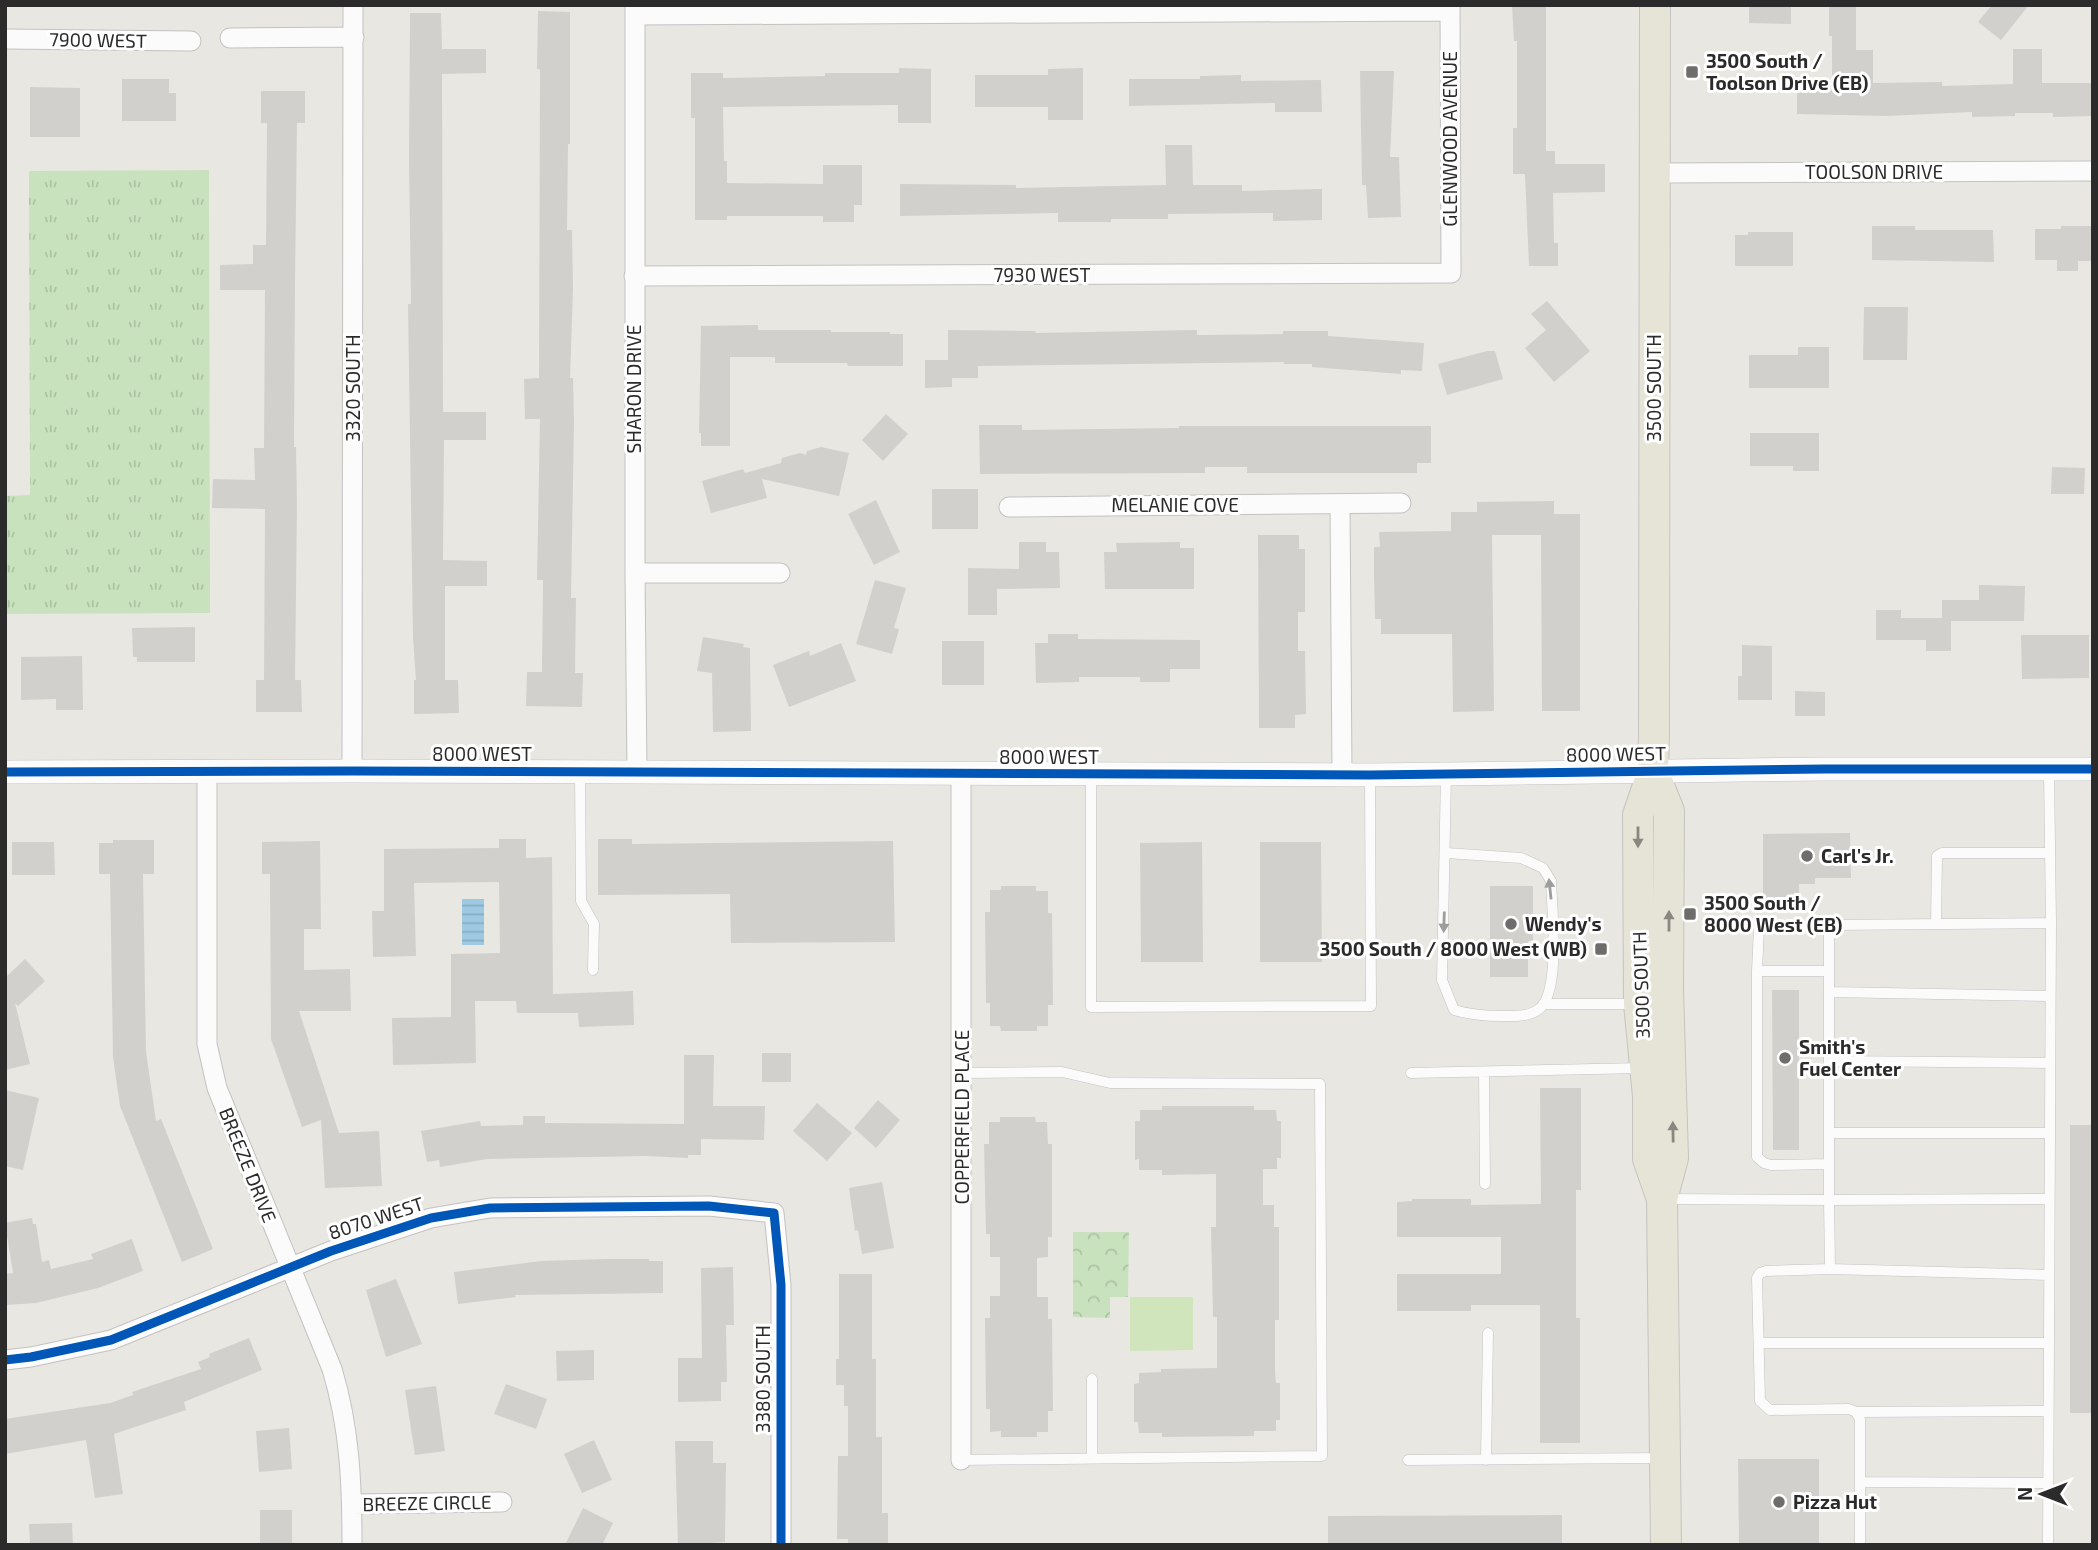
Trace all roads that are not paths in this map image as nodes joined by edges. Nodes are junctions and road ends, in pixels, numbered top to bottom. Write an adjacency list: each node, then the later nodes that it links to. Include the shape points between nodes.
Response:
1 (353, 5): 5 (street, 3320 SOUTH)
2 (1655, 5): 10 (main road, 3500 SOUTH)
3 (1450, 8): 4 (street); 11 (street, GLENWOOD AVENUE)
4 (635, 10): 12 (street, SHARON DRIVE)
5 (354, 37): 6 (street); 20 (street, 3320 SOUTH)
6 (230, 38)
7 (5, 39): 8 (street, 7900 WEST)
8 (191, 41)
9 (2093, 171): 10 (street, TOOLSON DRIVE)
10 (1655, 173): 21 (main road, 3500 SOUTH)
11 (1451, 273): 12 (street, 7930 WEST)
12 (634, 276): 16 (street, SHARON DRIVE)
13 (1401, 503): 14 (street, MELANIE COVE)
14 (1340, 504): 15 (street, MELANIE COVE); 29 (street)
15 (1009, 508)
16 (635, 573): 17 (street); 24 (street, SHARON DRIVE)
17 (780, 573)
18 (2049, 769): 19 (street, 8000 WEST); 21 (street, 8000 WEST); 32 (lane)
19 (2093, 769)
20 (352, 771): 23 (street, 8000 WEST); 25 (street, 8000 WEST)
21 (1653, 771): 27 (street, 8000 WEST); 42 (main road, 3500 SOUTH, one-way to 42, via 1638,815); 53 (main road, 3500 SOUTH, one-way to 21, via 1673,1158 1669,811)
22 (5, 772): 25 (street, 8000 WEST)
23 (580, 772): 24 (street, 8000 WEST); 36 (lane, via 581,901 594,924)
24 (637, 772): 26 (street, 8000 WEST)
25 (207, 773): 57 (street, BREEZE DRIVE, via 207,1044 216,1088)
26 (961, 774): 28 (street, 8000 WEST); 47 (street, COPPERFIELD PLACE)
27 (1446, 774): 30 (street, 8000 WEST); 31 (lane)
28 (1091, 775): 29 (street, 8000 WEST); 30 (lane, via 1091,1007 1371,1006)
29 (1342, 775): 30 (street, 8000 WEST)
30 (1370, 775)
31 (1446, 853): 41 (lane, one-way to 31, via 1553,973 1551,881 1543,868 1521,858); 41 (lane, one-way to 41, via 1442,980 1454,1010 1474,1016 1517,1016)
32 (2050, 853): 33 (lane); 34 (lane, via 1937,856)
33 (2051, 923): 34 (lane); 40 (lane)
34 (1936, 924): 35 (lane)
35 (1829, 925): 37 (lane, via 1759,927); 38 (lane)
36 (593, 970)
37 (1757, 971): 38 (lane); 51 (lane, via 1757,1157 1771,1165)
38 (1829, 971): 39 (lane)
39 (1829, 992): 40 (lane); 43 (lane)
40 (2050, 996): 44 (lane)
41 (1544, 1004): 42 (lane)
42 (1639, 1004): 45 (main road, 3500 SOUTH)
43 (1829, 1061): 44 (lane); 49 (lane)
44 (2050, 1063): 50 (lane)
45 (1646, 1068): 46 (lane); 53 (main road, 3500 SOUTH, via 1648,1158)
46 (1485, 1072): 48 (lane); 52 (lane)
47 (962, 1073): 67 (lane, via 1062,1072 1110,1083 1320,1084 1322,1456); 69 (street, COPPERFIELD PLACE)
48 (1411, 1073)
49 (1829, 1133): 50 (lane); 51 (lane)
50 (2049, 1133): 55 (lane)
51 (1829, 1164): 54 (lane)
52 (1485, 1184)
53 (1662, 1199): 54 (lane); 68 (main road, 3500 SOUTH)
54 (1829, 1199): 55 (lane); 58 (lane)
55 (2049, 1199): 59 (lane)
56 (774, 1213): 57 (street, 8070 WEST, via 709,1206 491,1208 380,1233); 77 (street, 3380 SOUTH, via 781,1285)
57 (290, 1268): 63 (street, 8070 WEST, via 111,1340); 75 (street, BREEZE DRIVE, via 344,1409)
58 (1830, 1269): 59 (lane); 61 (lane, via 1760,1273)
59 (2048, 1275): 62 (lane)
60 (1488, 1333): 71 (lane)
61 (1759, 1343): 62 (lane); 66 (lane, via 1760,1401 1764,1406)
62 (2048, 1343): 65 (lane)
63 (5, 1360)
64 (1092, 1379): 67 (lane)
65 (2048, 1411): 66 (lane); 73 (lane)
66 (1856, 1412): 72 (lane, via 1860,1419)
67 (1092, 1458): 69 (lane)
68 (1666, 1458): 71 (lane); 78 (main road, 3500 SOUTH)
69 (961, 1460)
70 (1408, 1460): 71 (lane)
71 (1486, 1460)
72 (1860, 1482): 73 (lane); 79 (lane)
73 (2048, 1483): 80 (lane)
74 (502, 1502): 75 (street, BREEZE CIRCLE)
75 (352, 1504): 76 (street, BREEZE DRIVE)
76 (352, 1545)
77 (781, 1545)
78 (1666, 1545)
79 (1860, 1545)
80 (2048, 1545)

